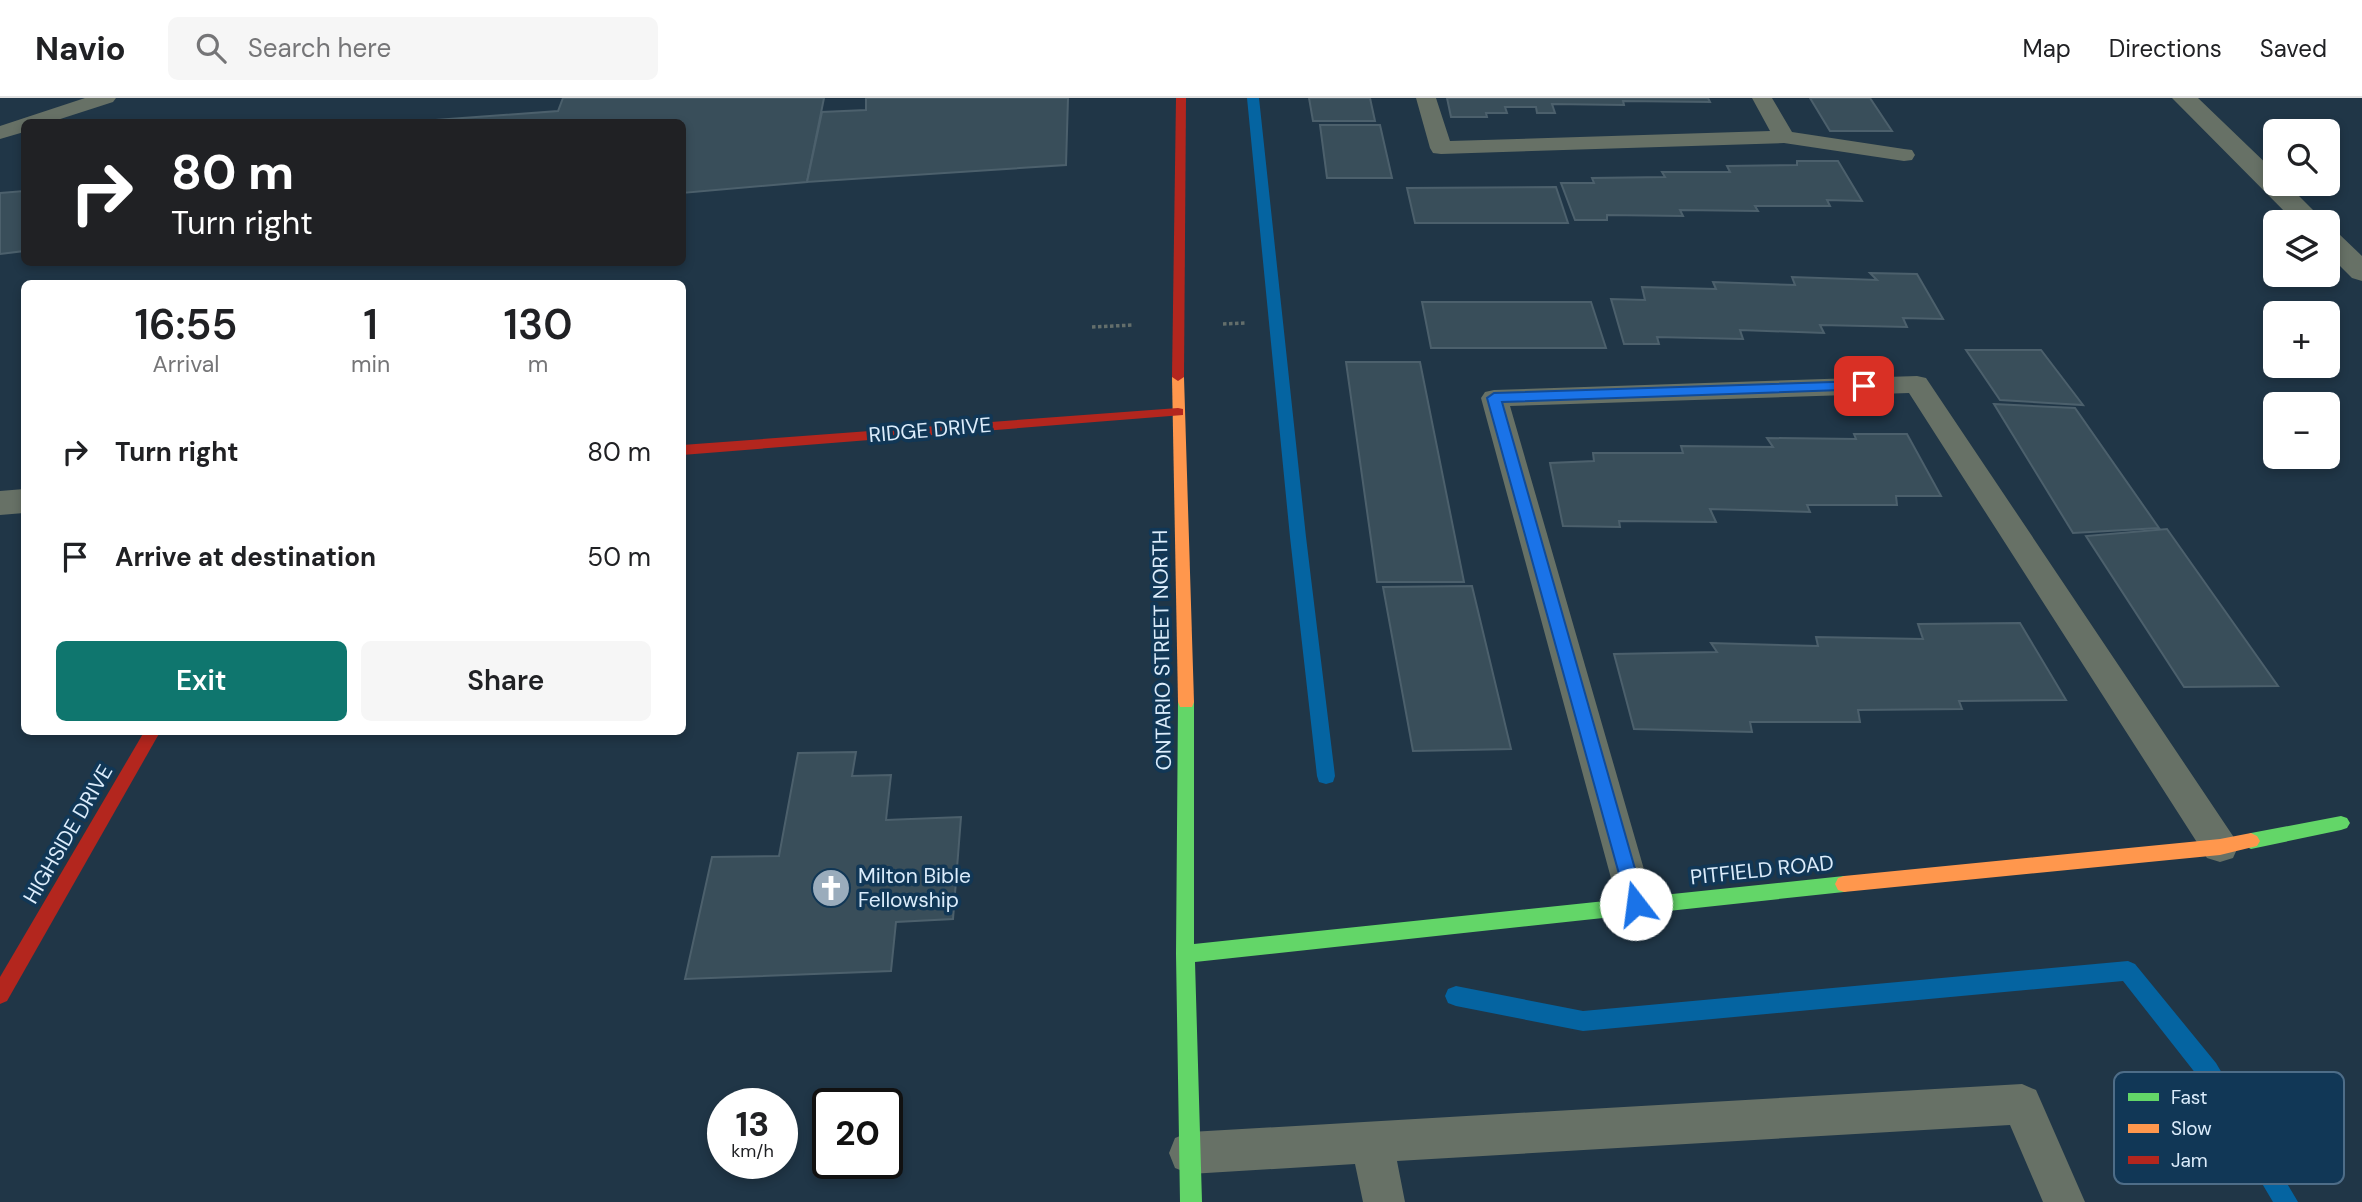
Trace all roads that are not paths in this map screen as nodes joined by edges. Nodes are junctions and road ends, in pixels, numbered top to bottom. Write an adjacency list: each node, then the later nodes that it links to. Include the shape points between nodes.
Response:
1 (106, 98): 6 (lane)
2 (1181, 98): 14 (street, ONTARIO STREET NORTH)
3 (1426, 98): 9 (lane, via 1441,148)
4 (1762, 98): 9 (lane)
5 (2184, 98): 11 (street)
6 (40, 119)
7 (21, 126): 8 (lane)
8 (0, 133)
9 (1784, 137): 10 (lane)
10 (1903, 155)
11 (2299, 210)
12 (2340, 251): 13 (street)
13 (2362, 272)
14 (1178, 412): 15 (street, RIDGE DRIVE); 22 (street, ONTARIO STREET NORTH, via 1186,700)
15 (686, 450)
16 (21, 501): 17 (street)
17 (0, 503)
18 (150, 735): 23 (street, HIGHSIDE DRIVE)
19 (2341, 823): 20 (street, PITFIELD ROAD)
20 (2220, 847): 21 (street, PITFIELD ROAD); 21 (lane, via 1917,384 1494,398)
21 (1636, 904): 22 (street, PITFIELD ROAD)
22 (1185, 954): 25 (street, ONTARIO STREET NORTH)
23 (0, 995)
24 (1372, 1143): 25 (lane); 27 (lane); 28 (lane, via 2022,1104)
25 (1190, 1153): 26 (street, ONTARIO STREET NORTH)
26 (1191, 1202)
27 (1384, 1202)
28 (2064, 1202)

